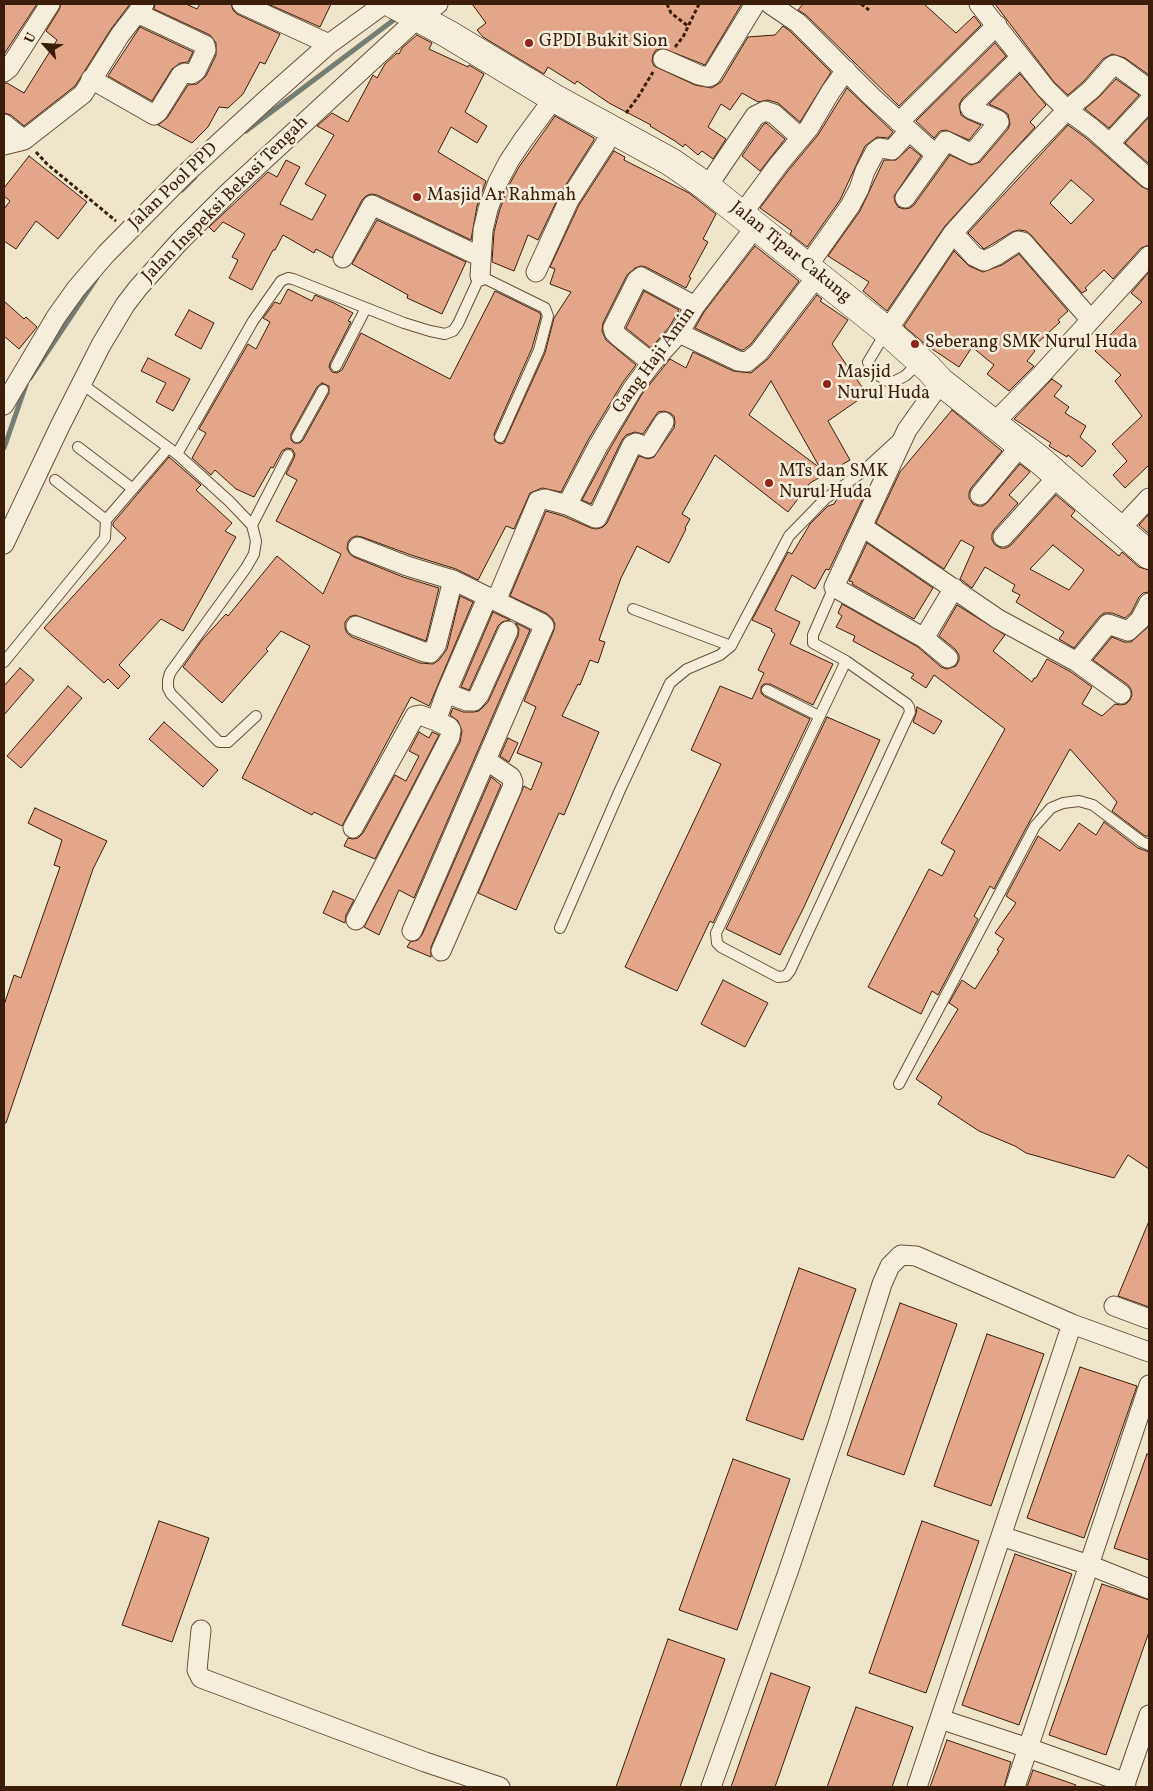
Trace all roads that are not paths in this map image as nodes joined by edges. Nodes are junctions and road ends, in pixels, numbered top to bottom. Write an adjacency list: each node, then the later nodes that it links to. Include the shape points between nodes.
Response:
1 (50, 4): 15 (street)
2 (242, 4): 11 (street)
3 (384, 4): 11 (street, Jalan Pool PPD)
4 (755, 4): 13 (street, via 708,78)
5 (770, 4): 9 (street)
6 (979, 4): 10 (street)
7 (140, 8): 16 (street); 16 (street, via 204,45 206,50 196,71 181,74 154,115)
8 (415, 10): 18 (street, Jalan Tipar Cakung, via 448,34); 50 (street, Jalan Inspeksi Bekasi Tengah, via 149,274 120,313)
9 (791, 10): 14 (street, via 798,23)
10 (997, 25): 12 (street); 22 (street)
11 (329, 44): 48 (street, Jalan Pool PPD, via 199,161 92,269)
12 (1021, 57): 20 (street); 28 (street, via 970,107 999,122 973,153 946,141)
13 (664, 59)
14 (846, 70): 22 (street); 24 (street, Gang Haji Amin)
15 (4, 72)
16 (91, 80): 25 (street, via 83,94)
17 (1149, 89): 20 (street, via 1114,65)
18 (554, 98): 23 (street, Jalan Tipar Cakung); 35 (street, via 498,182 483,230)
19 (1149, 101): 26 (street)
20 (1067, 110): 26 (street); 33 (street)
21 (4, 124): 25 (street)
22 (904, 127): 28 (street); 37 (street, via 892,150 880,148 875,152 850,206)
23 (614, 130): 30 (street, Jalan Tipar Cakung, via 671,162); 38 (street, via 569,200)
24 (801, 138): 30 (street, via 774,114 765,111 755,116); 32 (street, Gang Haji Amin, via 779,164)
25 (24, 140): 27 (street)
26 (1110, 143): 29 (street)
27 (4, 145)
28 (936, 154): 31 (street)
29 (1149, 180)
30 (707, 187): 32 (street, Jalan Tipar Cakung)
31 (905, 198)
32 (749, 220): 37 (street, Jalan Tipar Cakung); 40 (street, Gang Haji Amin)
33 (953, 233): 42 (street, via 974,256 984,261 1018,241 1023,242); 43 (street)
34 (1149, 256): 42 (street)
35 (481, 257): 36 (street, via 372,205); 39 (street)
36 (343, 258)
37 (812, 271): 43 (street, Jalan Tipar Cakung); 44 (street, via 759,352 747,362 738,361)
38 (536, 272)
39 (480, 276): 41 (lane, via 458,324 445,334); 57 (lane, via 548,312 540,350)
40 (695, 306): 44 (street, Gang Haji Amin); 46 (street, via 641,277 637,280 613,328 619,337)
41 (366, 308): 47 (lane); 60 (lane, via 284,278 253,321)
42 (1090, 320): 54 (street)
43 (887, 331): 45 (street, Jalan Tipar Cakung); 45 (lane, via 868,362 876,374 892,383)
44 (679, 332): 46 (street, Gang Haji Amin)
45 (921, 362): 49 (street, Jalan Tipar Cakung)
46 (652, 363): 67 (street, Gang Haji Amin, via 616,415)
47 (336, 366)
48 (10, 382): 52 (street, Jalan Pool PPD)
49 (941, 382): 54 (street, Jalan Tipar Cakung); 55 (street)
50 (82, 384): 60 (lane); 73 (street, Jalan Inspeksi Bekasi Tengah)
51 (323, 390): 56 (lane)
52 (4, 405)
53 (664, 422): 67 (street, via 648,448 632,445 597,518)
54 (993, 424): 58 (street, Jalan Tipar Cakung)
55 (907, 430): 70 (street); 85 (lane, via 861,473 825,499 790,536)
56 (296, 436)
57 (500, 437)
58 (1021, 445): 62 (street, Jalan Tipar Cakung); 65 (street)
59 (78, 446): 64 (lane)
60 (173, 451): 64 (lane); 69 (lane)
61 (288, 454): 69 (lane)
62 (1058, 476): 71 (street, Jalan Tipar Cakung); 72 (street)
63 (55, 480): 68 (lane)
64 (133, 489): 68 (lane)
65 (980, 495)
66 (1149, 498): 71 (street)
67 (567, 505): 79 (street, via 545,499 538,501)
68 (106, 520): 88 (lane, via 105,538)
69 (252, 526): 93 (lane, via 256,541 254,554 170,673 168,688 219,742 228,742)
70 (864, 527): 77 (street); 78 (street)
71 (1120, 529): 75 (street, Jalan Tipar Cakung)
72 (1003, 537)
73 (4, 544)
74 (358, 547): 76 (street)
75 (1149, 555)
76 (453, 580): 79 (street); 82 (street, via 436,646 430,653)
77 (834, 587): 84 (street); 87 (lane, via 812,640)
78 (954, 588): 84 (street); 89 (street, via 998,618)
79 (491, 599): 91 (street); 96 (street, via 544,626)
80 (1149, 603): 89 (street, via 1140,620 1128,632 1108,624)
81 (633, 609): 85 (lane)
82 (356, 626)
83 (508, 631): 91 (street, via 474,701)
84 (924, 638): 86 (street)
85 (730, 646): 100 (lane, via 720,655 687,669 670,683)
86 (948, 658)
87 (846, 661): 94 (lane); 94 (lane, via 907,704 910,712 790,971 786,976 778,977 720,947 716,944 716,933)
88 (4, 662)
89 (1077, 662): 92 (street)
90 (767, 690): 94 (lane)
91 (446, 693): 95 (street)
92 (1121, 694)
93 (256, 716)
94 (819, 716)
95 (436, 721): 97 (street, via 415,716); 99 (street, via 449,727 452,733)
96 (486, 760): 101 (street); 102 (street, via 511,776 512,788)
97 (353, 828)
98 (1149, 845): 103 (lane, via 1094,805 1079,801 1051,808 1035,826)
99 (356, 920)
100 (560, 928)
101 (412, 932)
102 (441, 951)
103 (899, 1084)
104 (1114, 1306): 105 (street)
105 (1149, 1319)
106 (1072, 1324): 107 (street); 109 (street); 118 (street, via 916,1256 901,1255 890,1266 788,1572)
107 (1149, 1352)
108 (1149, 1385): 110 (street)
109 (1001, 1536): 110 (street); 114 (street)
110 (1089, 1566): 111 (street); 115 (street)
111 (1149, 1589)
112 (201, 1630): 117 (street, via 197,1670 201,1678)
113 (1149, 1715): 116 (street)
114 (940, 1719): 115 (street); 119 (street)
115 (1028, 1748): 116 (street); 120 (street)
116 (1125, 1785)
117 (500, 1787)
118 (711, 1787)
119 (917, 1787)
120 (1015, 1787)

